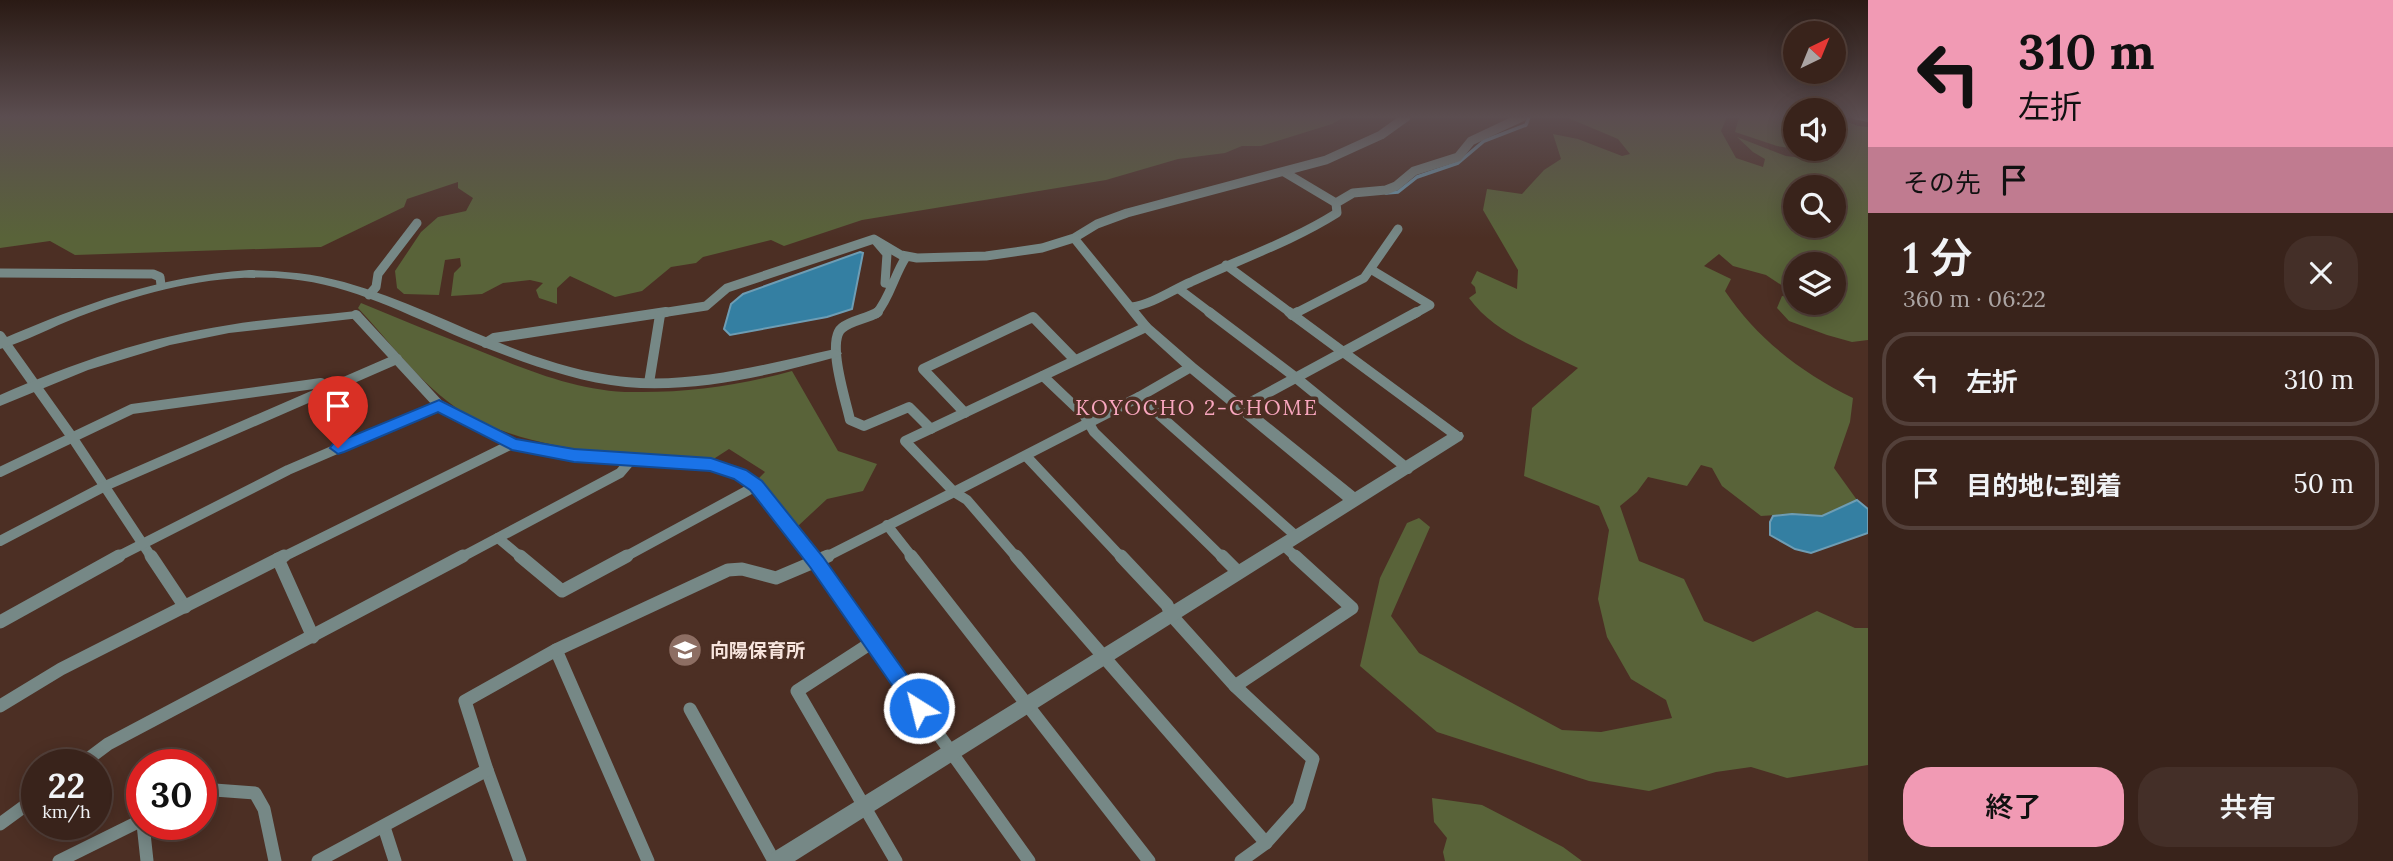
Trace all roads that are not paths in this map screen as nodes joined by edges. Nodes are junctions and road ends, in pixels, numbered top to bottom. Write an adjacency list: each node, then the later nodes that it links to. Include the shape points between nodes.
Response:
1 (1329, 157): 3 (street)
2 (1457, 157): 4 (street, via 1414,172 1386,190 1364,190)
3 (1284, 172): 4 (street); 7 (street, via 1097,224)
4 (1336, 203): 10 (street, via 1337,213 1322,223)
5 (417, 223): 16 (street, via 378,274)
6 (1398, 229): 11 (street)
7 (1074, 238): 9 (street, via 985,256); 17 (street)
8 (874, 239): 9 (street); 13 (street, via 887,254 885,283); 19 (street, via 727,288 706,306)
9 (906, 257): 13 (street)
10 (1226, 265): 15 (street); 20 (street)
11 (1373, 270): 20 (street); 24 (street, via 1430,305)
12 (0, 273): 14 (street, via 153,274 160,277)
13 (890, 284): 25 (street, via 876,314 843,327 836,335)
14 (161, 285): 16 (street, via 225,275 289,275 334,282); 22 (street, via 111,299)
15 (1179, 289): 17 (street); 30 (street)
16 (369, 295): 23 (street)
17 (1132, 307): 21 (street)
18 (356, 315): 26 (street); 32 (street, via 182,338 89,364)
19 (660, 315): 23 (street, via 494,338); 31 (street)
20 (1292, 315): 24 (street)
21 (1146, 327): 27 (street); 28 (street)
22 (2, 342): 32 (street)
23 (486, 343): 31 (street, via 555,368)
24 (1342, 351): 30 (street); 41 (street)
25 (835, 353): 31 (street, via 717,378); 40 (street, via 850,419 864,426 909,407)
26 (397, 359): 33 (street); 36 (street)
27 (1074, 359): 29 (street); 38 (street, via 1033,317 923,369)
28 (1191, 367): 34 (street); 37 (street)
29 (1043, 376): 38 (street); 39 (street)
30 (1295, 377): 37 (street); 46 (street)
31 (649, 383)
32 (34, 386): 35 (street); 42 (street)
33 (326, 390): 42 (street, via 321,383 132,409); 49 (street)
34 (1139, 397): 39 (street); 54 (street)
35 (0, 401)
36 (439, 405): 43 (street); 56 (street, via 288,470)
37 (1242, 407): 51 (street)
38 (965, 412): 40 (street)
39 (1090, 424): 44 (street); 59 (street)
40 (931, 429): 50 (street, via 905,441)
41 (1457, 436): 46 (street)
42 (72, 438): 47 (street); 49 (street)
43 (512, 444): 45 (street, via 574,456); 57 (street)
44 (1026, 456): 50 (street); 61 (street, via 1167,605)
45 (631, 460): 48 (street, via 711,464); 53 (street, via 620,473)
46 (1408, 468): 51 (street)
47 (0, 472)
48 (756, 485): 53 (street, via 562,591); 58 (street)
49 (105, 486): 55 (street); 56 (street)
50 (954, 492): 52 (street); 66 (street, via 967,500)
51 (1355, 500): 54 (street)
52 (887, 525): 58 (street); 68 (street)
53 (498, 538): 63 (street)
54 (1289, 540): 59 (street); 67 (street, via 1352,608)
55 (0, 541)
56 (142, 543): 60 (street); 62 (street)
57 (278, 559): 60 (street); 63 (street)
58 (816, 562): 64 (street); 65 (street, via 776,578 728,570)
59 (1238, 572): 61 (street)
60 (185, 607): 69 (street)
61 (1172, 616): 66 (street); 67 (street)
62 (0, 622)
63 (313, 637): 71 (street)
64 (871, 643): 72 (street); 75 (street, via 797,691)
65 (556, 650): 73 (street, via 465,701); 88 (street)
66 (1103, 657): 68 (street); 81 (street)
67 (1235, 686): 81 (street, via 1313,759 1299,806)
68 (1028, 702): 72 (street); 92 (street)
69 (0, 706)
70 (691, 709): 89 (street)
71 (101, 749)
72 (950, 751): 75 (street); 91 (street)
73 (487, 770): 78 (street); 87 (street)
74 (217, 790): 84 (street, via 255,793 264,809)
75 (864, 807): 89 (street); 90 (street)
76 (21, 809): 77 (street)
77 (0, 824)
78 (384, 827): 85 (street); 86 (street)
79 (126, 830): 82 (street)
80 (144, 840): 83 (street)
81 (1266, 843): 93 (street)
82 (60, 861)
83 (147, 861)
84 (275, 861)
85 (318, 861)
86 (395, 861)
87 (520, 861)
88 (648, 861)
89 (776, 861)
90 (897, 861)
91 (1029, 861)
92 (1149, 861)
93 (1241, 861)

